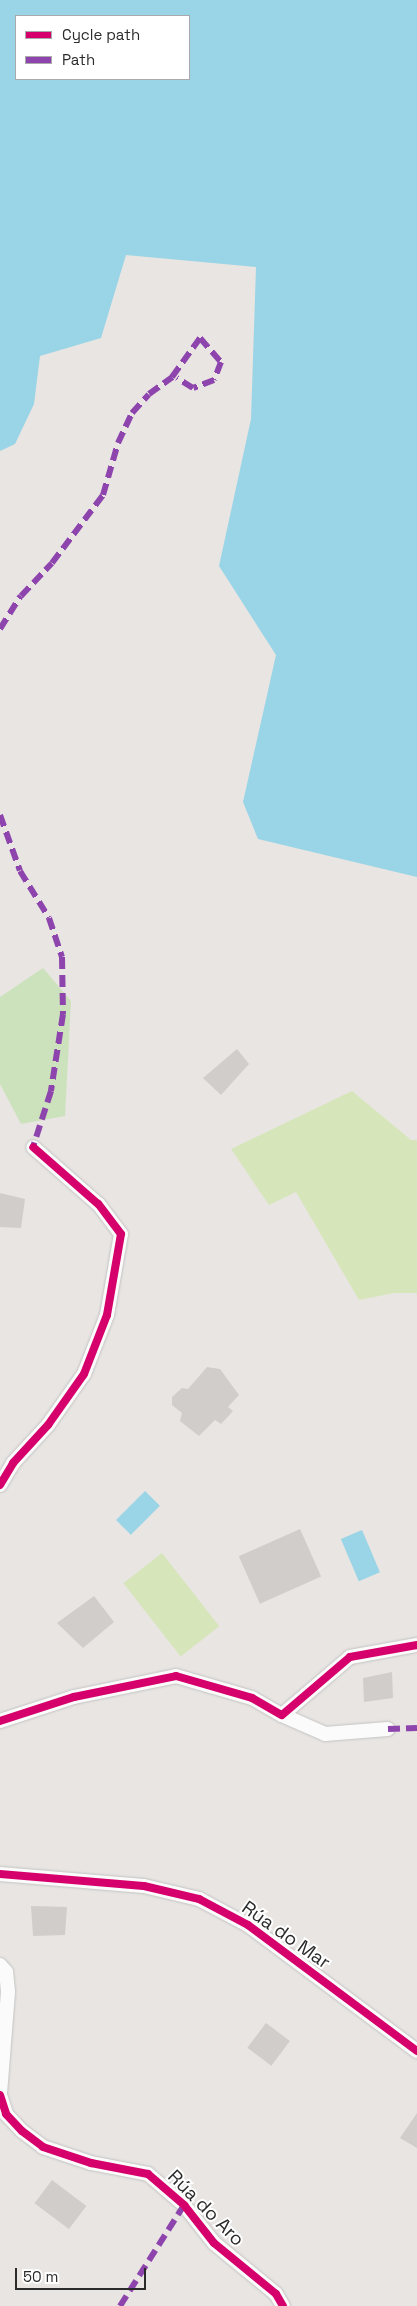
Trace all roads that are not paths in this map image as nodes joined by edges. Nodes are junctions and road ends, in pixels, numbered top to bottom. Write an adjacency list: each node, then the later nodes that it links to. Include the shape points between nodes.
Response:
1 (32, 1147): 2 (street, via 98,1204 121,1234 108,1314 84,1374)
2 (0, 1484)
3 (417, 1645): 4 (street, via 350,1657)
4 (282, 1715): 5 (street, via 252,1698 176,1676 74,1697); 6 (street, via 325,1734)
5 (0, 1721)
6 (388, 1729)
7 (0, 1874): 9 (street, Rúa do Mar, via 144,1886 199,1899 248,1925)
8 (0, 1965): 10 (street, Rúa do Aro, via 6,1972 8,1992)
9 (417, 2051)
10 (0, 2094): 11 (street, Rúa do Aro, via 6,2114 43,2147 91,2163 148,2174 184,2205 214,2244 276,2294)
11 (283, 2306)

